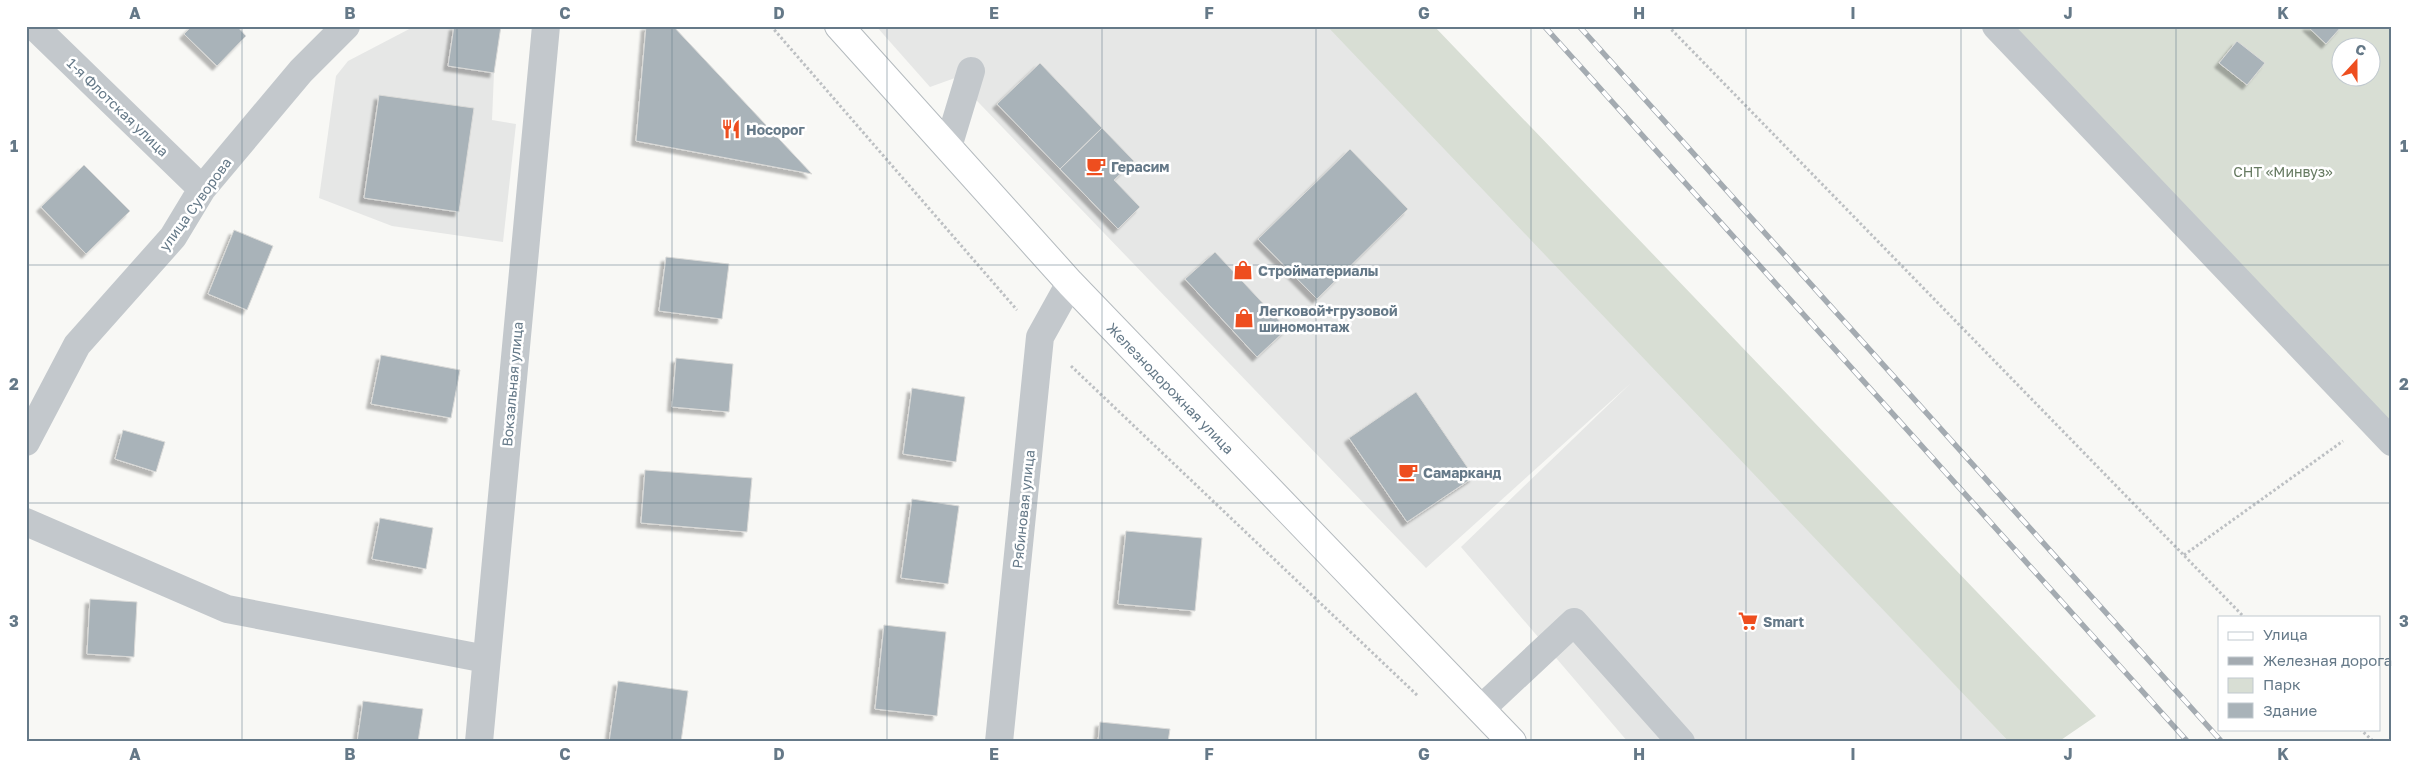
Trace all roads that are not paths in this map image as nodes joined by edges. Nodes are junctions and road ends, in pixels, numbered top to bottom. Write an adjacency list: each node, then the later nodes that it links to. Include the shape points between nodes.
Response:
1 (34, 26): 8 (street, 1-я Флотская улица)
2 (346, 26): 8 (street, улица Суворова, via 301,72)
3 (546, 26): 13 (street, Вокзальная улица)
4 (839, 26): 7 (main road, Железнодорожная улица)
5 (1996, 26): 10 (street)
6 (971, 71): 7 (street)
7 (948, 147): 9 (main road, Железнодорожная улица)
8 (202, 189): 11 (street, улица Суворова, via 173,237 77,345)
9 (1070, 283): 14 (main road, Железнодорожная улица); 17 (street, Рябиновая улица, via 1040,336)
10 (2385, 431)
11 (26, 442)
12 (26, 522): 13 (street, via 227,610)
13 (486, 659): 16 (street, Вокзальная улица)
14 (1481, 710): 15 (main road, Железнодорожная улица); 18 (street, via 1574,622)
15 (1504, 737)
16 (479, 742)
17 (999, 742)
18 (1681, 742)

